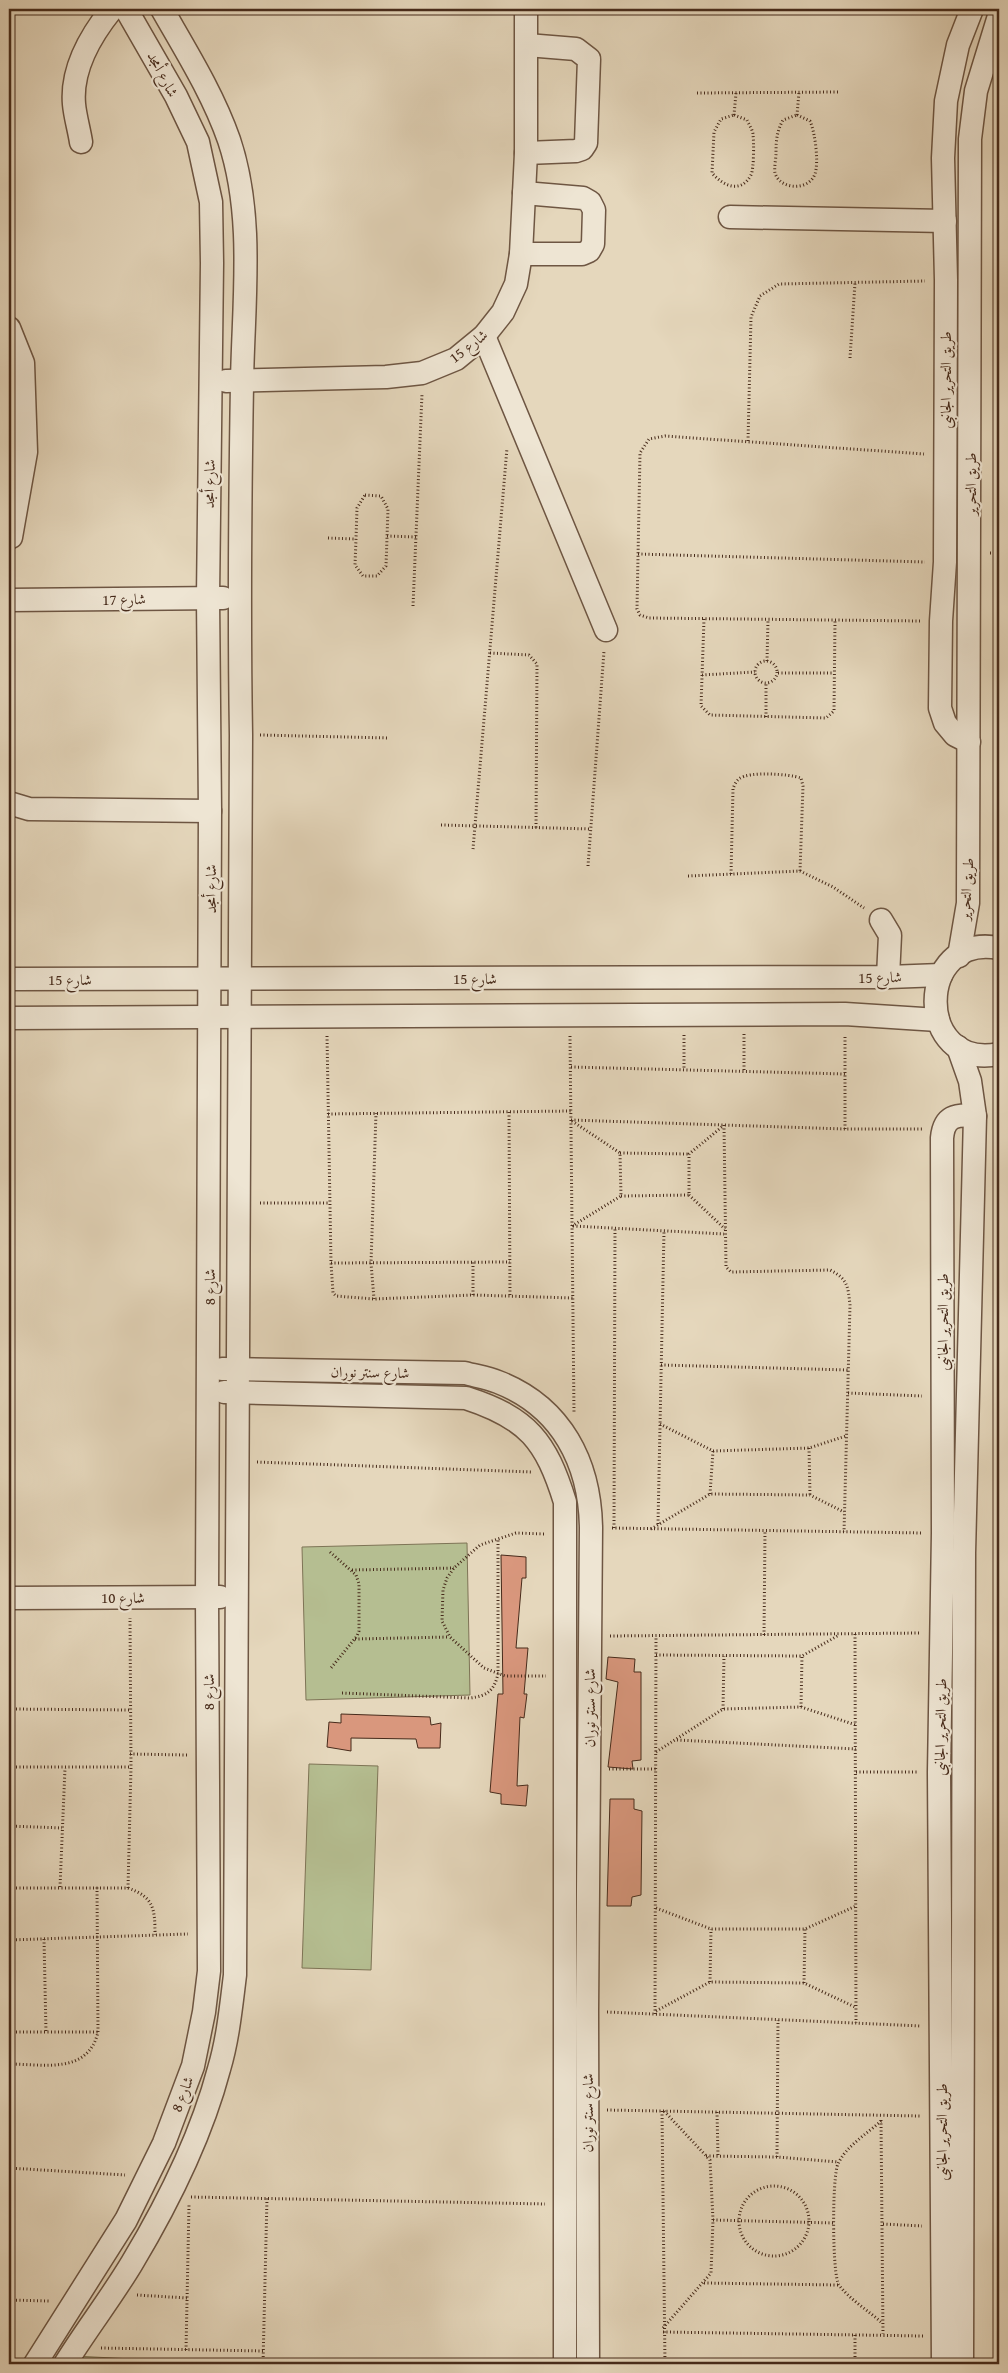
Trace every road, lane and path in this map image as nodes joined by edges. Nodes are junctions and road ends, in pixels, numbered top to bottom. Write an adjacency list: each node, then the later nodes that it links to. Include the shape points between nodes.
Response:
1 (112, 9): 14 (street, via 97,27 79,63 74,102)
2 (126, 9): 27 (street, شارع أمجد, via 176,96 198,142 211,202)
3 (162, 9): 26 (street, شارع أمجد, via 204,84 229,140 243,200)
4 (526, 9): 7 (street, شارع 15)
5 (972, 9): 18 (street, طريق التحرير الجانبى, via 958,45 946,101 943,158)
6 (999, 16): 58 (street, طريق التحرير, via 976,91 970,139)
7 (526, 45): 15 (street, شارع 15); 15 (street, via 576,49 588,59 586,143 576,151)
8 (799, 92): 9 (path); 11 (path); 13 (path)
9 (839, 92)
10 (697, 93): 11 (path)
11 (736, 93): 12 (path)
12 (734, 115): 12 (path, via 721,120 714,132 712,173 720,183 732,187 744,184 752,174 753,141 747,120)
13 (797, 115): 13 (path, via 783,120 777,132 775,165 775,173 783,183 795,187 807,184 815,174 815,133 810,120)
14 (81, 142)
15 (526, 153): 16 (street, شارع 15)
16 (524, 193): 19 (street, شارع 15); 19 (street, via 583,198 590,202 594,210 594,244 582,254)
17 (730, 217): 18 (street)
18 (945, 221): 20 (street, طريق التحرير الجانبى)
19 (521, 254): 23 (street, شارع 15, via 503,312)
20 (946, 280): 21 (path); 30 (street, طريق التحرير الجانبى)
21 (855, 283): 24 (path); 29 (path, via 779,284 760,296 751,317)
22 (9, 328): 32 (street, via 23,363 26,452)
23 (484, 336): 25 (street, شارع 15, via 456,359); 47 (street)
24 (850, 358)
25 (422, 373): 26 (street, شارع 15, via 386,378); 33 (path)
26 (242, 381): 27 (street, شارع 15); 40 (street, شارع أمجد)
27 (210, 382): 39 (street, شارع أمجد)
28 (508, 438): 48 (path)
29 (748, 441): 30 (path); 36 (path, via 664,436 649,439 640,454)
30 (945, 456): 37 (street, طريق التحرير الجانبى)
31 (387, 536): 33 (path); 35 (path, via 386,566 377,576 363,576 355,564); 35 (path, via 388,509 381,496 365,495 357,508)
32 (11, 537)
33 (416, 537): 42 (path)
34 (328, 538): 35 (path)
35 (356, 539)
36 (638, 554): 37 (path); 43 (path, via 637,609 640,615)
37 (945, 562): 46 (street, طريق التحرير الجانبى)
38 (999, 584): 66 (path)
39 (208, 598): 40 (street, شارع 17); 41 (street, شارع 17); 60 (street, شارع أمجد)
40 (239, 598): 56 (street, شارع أمجد)
41 (9, 600)
42 (413, 606)
43 (704, 619): 44 (path); 53 (path)
44 (768, 620): 45 (path); 49 (path)
45 (835, 621): 46 (path); 52 (path)
46 (941, 621): 58 (street, طريق التحرير الجانبى, via 940,708 945,723 955,735)
47 (606, 630): 64 (path)
48 (490, 653): 62 (path); 63 (path, via 529,655 538,664)
49 (767, 661): 50 (path, via 757,666); 51 (path, via 776,667)
50 (755, 672): 53 (path); 54 (path, via 760,682)
51 (778, 673): 52 (path); 54 (path)
52 (834, 673): 55 (path, via 832,715 826,718)
53 (702, 675): 55 (path, via 701,706 710,715)
54 (766, 684): 55 (path)
55 (766, 716)
56 (241, 735): 57 (path); 78 (street, شارع أمجد)
57 (389, 738)
58 (969, 742): 73 (street, طريق التحرير, via 968,903)
59 (9, 803): 60 (street, via 29,809)
60 (210, 811): 77 (street, شارع أمجد)
61 (441, 825): 62 (path)
62 (475, 826): 63 (path); 65 (path)
63 (536, 828): 64 (path)
64 (591, 829): 67 (path)
65 (473, 849)
66 (997, 858)
67 (588, 866)
68 (800, 871): 69 (path); 69 (path, via 801,778 791,774 747,775 738,779 733,789); 71 (path, via 856,901)
69 (731, 874): 70 (path)
70 (688, 876)
71 (881, 920): 75 (street, via 890,935)
72 (999, 948): 73 (street, via 977,948)
73 (959, 956): 74 (street)
74 (941, 976): 75 (street, شارع 15); 87 (street, via 934,998)
75 (888, 978): 78 (street, شارع 15)
76 (9, 979): 77 (street, شارع 15)
77 (209, 979): 78 (street, شارع 15); 84 (street, شارع 8)
78 (240, 979): 85 (street, شارع 8)
79 (684, 1014): 80 (street); 82 (street); 91 (path)
80 (744, 1014): 81 (street); 92 (path)
81 (845, 1014): 87 (street); 93 (path)
82 (570, 1015): 83 (street); 90 (path)
83 (326, 1016): 85 (street); 97 (path)
84 (209, 1017): 85 (street); 86 (street); 123 (street, شارع 8)
85 (240, 1017): 107 (street, شارع 8)
86 (9, 1018)
87 (938, 1020): 88 (street)
88 (958, 1047): 89 (street, via 981,1055); 98 (street, via 970,1080)
89 (999, 1054)
90 (571, 1067): 91 (path); 94 (path)
91 (684, 1070): 92 (path)
92 (744, 1071): 93 (path)
93 (845, 1074): 101 (path)
94 (571, 1111): 95 (path); 99 (path)
95 (509, 1112): 96 (path); 116 (path)
96 (376, 1113): 97 (path); 114 (path)
97 (328, 1114): 108 (path)
98 (975, 1116): 102 (street, via 959,1114); 152 (street)
99 (571, 1120): 100 (path); 103 (path); 109 (path)
100 (724, 1125): 101 (path); 104 (path); 111 (path)
101 (845, 1129): 102 (path)
102 (943, 1129): 129 (street, طريق التحرير الجانبى)
103 (620, 1153): 104 (path); 106 (path)
104 (688, 1154): 105 (path)
105 (689, 1195): 106 (path); 111 (path)
106 (621, 1196): 109 (path)
107 (239, 1202): 108 (path); 124 (street, شارع 8)
108 (330, 1203): 117 (path)
109 (572, 1226): 110 (path); 120 (path)
110 (615, 1227): 112 (path); 142 (path)
111 (724, 1229): 113 (path)
112 (664, 1230): 113 (path); 122 (path)
113 (724, 1234): 125 (path, via 726,1267 730,1272 830,1270 842,1276 848,1287 850,1305)
114 (372, 1262): 115 (path); 117 (path); 121 (path)
115 (473, 1262): 116 (path); 118 (path)
116 (510, 1262): 119 (path)
117 (331, 1263): 121 (path, via 333,1293 336,1296)
118 (473, 1295): 119 (path); 121 (path)
119 (510, 1297): 120 (path)
120 (573, 1298): 133 (path)
121 (374, 1299)
122 (661, 1365): 125 (path); 130 (path)
123 (208, 1369): 124 (street, شارع سنتر نوران); 126 (street, شارع 8)
124 (238, 1369): 127 (street, شارع 8); 133 (street, شارع سنتر نوران, via 464,1373 498,1382 529,1398 555,1420)
125 (848, 1370): 128 (path)
126 (208, 1392): 127 (street, شارع سنتر نوران); 154 (street, شارع 8)
127 (238, 1392): 135 (street, شارع 8); 136 (street, شارع سنتر نوران, via 466,1398 494,1407 520,1423 541,1444)
128 (848, 1393): 129 (path); 131 (path)
129 (942, 1397): 146 (street, طريق التحرير الجانبى)
130 (660, 1424): 134 (path); 140 (path)
131 (846, 1436): 132 (path); 139 (path)
132 (809, 1448): 134 (path); 138 (path)
133 (574, 1449): 141 (street, شارع سنتر نوران, via 585,1474 591,1501)
134 (713, 1451): 137 (path)
135 (237, 1461): 136 (path); 155 (street, شارع 8)
136 (556, 1473): 147 (street, شارع سنتر نوران, via 565,1502)
137 (710, 1494): 138 (path); 140 (path)
138 (810, 1495): 139 (path)
139 (844, 1512): 145 (path)
140 (658, 1524): 143 (path)
141 (591, 1528): 142 (path); 161 (street, شارع سنتر نوران)
142 (614, 1528): 143 (path)
143 (651, 1529): 144 (path)
144 (765, 1531): 145 (path); 160 (path)
145 (844, 1532): 146 (path)
146 (944, 1533): 152 (street, طريق التحرير الجانبى)
147 (565, 1536): 148 (path, via 516,1532); 170 (street, شارع سنتر نوران)
148 (498, 1538): 150 (path, via 480,1546); 169 (path)
149 (330, 1552): 151 (path)
150 (454, 1568): 151 (path); 163 (path, via 444,1590 442,1621)
151 (352, 1570): 164 (path, via 359,1584 359,1631)
152 (953, 1578): 157 (street, طريق التحرير الجانبى); 258 (street)
153 (130, 1597): 154 (street, شارع 10); 156 (street, شارع 10); 175 (path)
154 (207, 1597): 155 (street, شارع 10); 181 (street, شارع 8)
155 (236, 1597): 239 (street, شارع 8, via 236,1928 235,1976 229,2022 220,2068 206,2113 168,2197)
156 (9, 1598)
157 (942, 1633): 159 (path); 188 (street, طريق التحرير الجانبى)
158 (840, 1634): 159 (path); 160 (path); 167 (path)
159 (856, 1634): 176 (path)
160 (764, 1635): 162 (path)
161 (589, 1636): 162 (path); 185 (street, شارع سنتر نوران)
162 (656, 1636): 165 (path)
163 (450, 1637): 164 (path); 169 (path, via 484,1668)
164 (354, 1639): 168 (path)
165 (656, 1655): 166 (path); 179 (path)
166 (724, 1656): 167 (path); 174 (path)
167 (802, 1656): 172 (path)
168 (331, 1668)
169 (498, 1674): 170 (path); 171 (path, via 495,1688 484,1697)
170 (566, 1675): 230 (street, شارع سنتر نوران)
171 (342, 1693)
172 (801, 1707): 174 (path); 176 (path)
173 (9, 1709): 175 (path)
174 (723, 1709): 177 (path)
175 (130, 1710): 180 (path)
176 (856, 1725): 178 (path)
177 (676, 1740): 178 (path); 179 (path)
178 (856, 1748): 187 (path)
179 (656, 1752): 186 (path)
180 (130, 1754): 181 (path); 183 (path)
181 (208, 1756): 199 (street, شارع 8)
182 (9, 1767): 184 (path)
183 (131, 1767): 184 (path); 194 (path)
184 (65, 1768): 190 (path)
185 (588, 1769): 186 (path); 207 (street, شارع سنتر نوران)
186 (656, 1769): 196 (path)
187 (856, 1772): 188 (path); 195 (path)
188 (939, 1772): 211 (street, طريق التحرير الجانبى)
189 (9, 1826): 190 (path)
190 (62, 1828): 193 (path)
191 (97, 1887): 193 (path); 194 (path); 201 (path)
192 (9, 1888): 193 (path)
193 (60, 1888)
194 (128, 1888): 200 (path, via 142,1892 152,1903)
195 (856, 1906): 198 (path); 206 (path)
196 (656, 1908): 197 (path); 208 (path)
197 (711, 1929): 198 (path); 204 (path)
198 (805, 1929): 205 (path)
199 (208, 1934): 200 (path); 228 (street, شارع 8, via 208,1979 193,2066)
200 (155, 1935): 201 (path)
201 (96, 1937): 202 (path); 214 (path)
202 (44, 1938): 203 (path); 213 (path)
203 (9, 1940)
204 (710, 1982): 205 (path); 208 (path)
205 (804, 1983): 206 (path)
206 (855, 2007): 210 (path)
207 (587, 2011): 208 (path); 216 (street, شارع سنتر نوران)
208 (656, 2013): 209 (path)
209 (778, 2020): 210 (path); 219 (path)
210 (856, 2023): 211 (path)
211 (942, 2027): 221 (street, طريق التحرير الجانبى)
212 (9, 2032): 213 (path)
213 (46, 2032): 214 (path)
214 (98, 2032): 215 (path, via 95,2044 86,2056 73,2064)
215 (9, 2064)
216 (587, 2110): 217 (path); 254 (street, شارع سنتر نوران)
217 (663, 2111): 218 (path); 223 (path); 244 (path)
218 (717, 2112): 219 (path); 224 (path)
219 (777, 2113): 220 (path); 225 (path)
220 (881, 2115): 221 (path); 222 (path)
221 (941, 2116): 236 (street, طريق التحرير الجانبى)
222 (881, 2121): 226 (path); 235 (path)
223 (706, 2156): 224 (path); 231 (path, via 712,2166)
224 (718, 2156): 225 (path)
225 (776, 2157): 226 (path)
226 (838, 2162): 234 (path, via 834,2178)
227 (9, 2168): 228 (path)
228 (147, 2177): 242 (street, شارع 8, via 126,2220)
229 (267, 2198): 230 (path); 240 (path, via 189,2197); 249 (path)
230 (566, 2204): 253 (street, شارع سنتر نوران)
231 (713, 2220): 232 (path); 237 (path, via 711,2273)
232 (739, 2220): 233 (path); 233 (path, via 745,2241 757,2251 773,2256 784,2254 801,2242); 233 (path, via 752,2194 770,2186 798,2195 804,2203)
233 (809, 2222): 234 (path)
234 (834, 2223): 238 (path)
235 (883, 2224): 236 (path); 243 (path)
236 (942, 2226): 247 (street, طريق التحرير الجانبى)
237 (703, 2284): 238 (path); 244 (path)
238 (838, 2285): 243 (path)
239 (114, 2293): 240 (path); 250 (street, شارع 8)
240 (187, 2298): 248 (path)
241 (9, 2300): 242 (path)
242 (75, 2302): 251 (street, شارع 8)
243 (882, 2322): 246 (path)
244 (663, 2330): 245 (path); 255 (path)
245 (855, 2334): 246 (path); 256 (path)
246 (883, 2334): 247 (path)
247 (942, 2336): 257 (street, طريق التحرير الجانبى)
248 (186, 2350): 249 (path); 250 (path)
249 (264, 2351): 252 (path)
250 (70, 2356)
251 (35, 2364)
252 (263, 2364)
253 (565, 2364)
254 (588, 2364)
255 (665, 2364)
256 (855, 2364)
257 (942, 2364)
258 (962, 2364)

